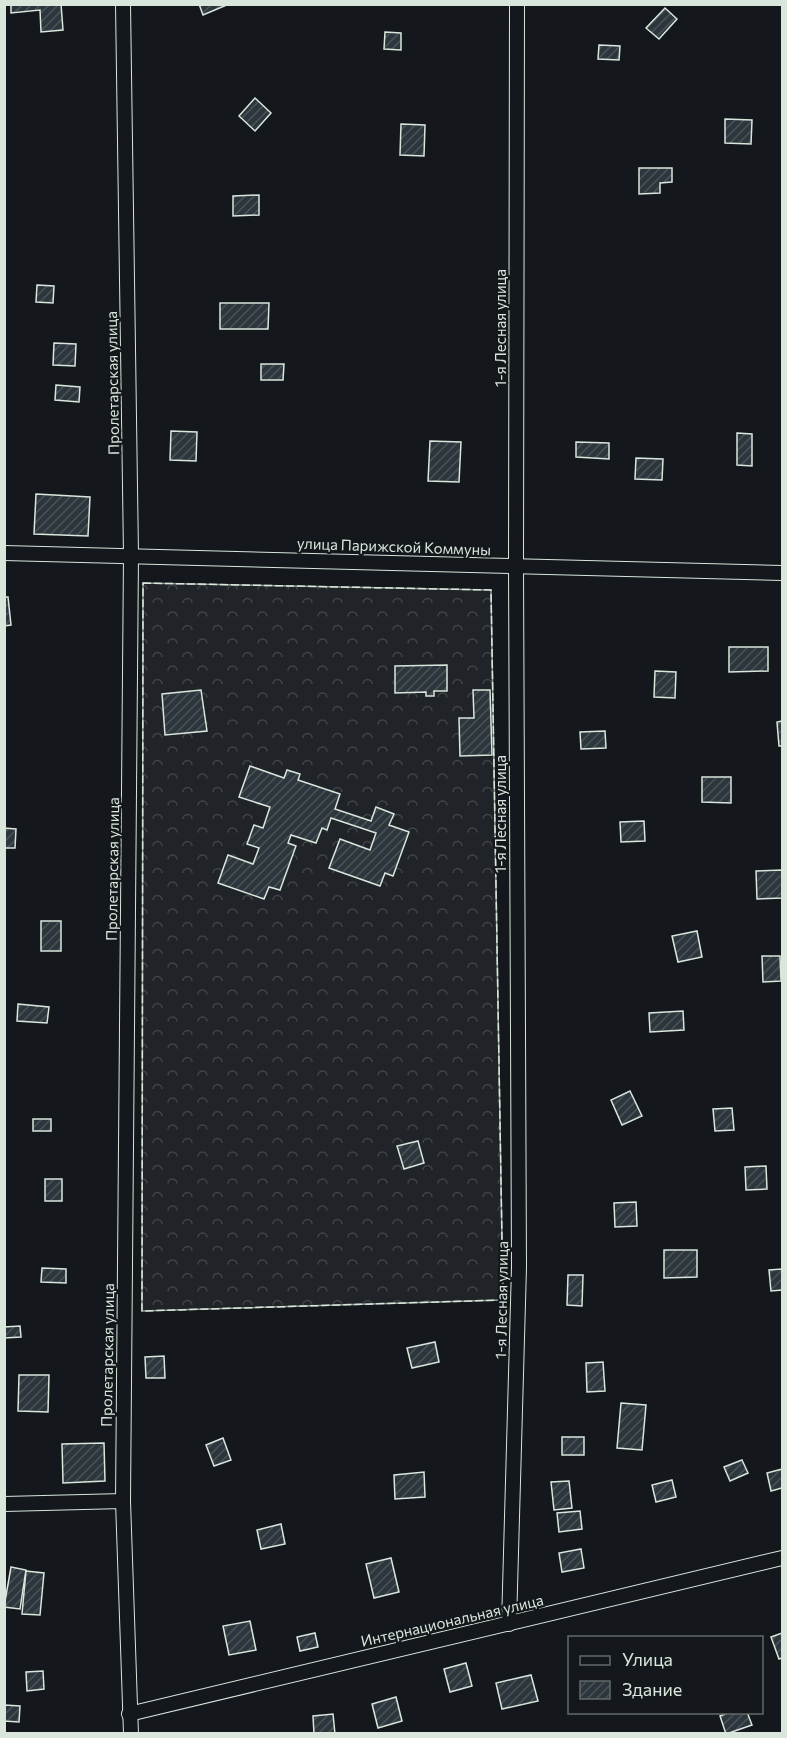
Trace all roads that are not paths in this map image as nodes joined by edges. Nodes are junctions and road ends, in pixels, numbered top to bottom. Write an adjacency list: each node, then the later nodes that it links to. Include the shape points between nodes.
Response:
1 (123, 4): 4 (street, Пролетарская улица)
2 (517, 4): 5 (street, 1-я Лесная улица)
3 (4, 553): 4 (street, улица Парижской Коммуны)
4 (131, 555): 5 (street, улица Парижской Коммуны); 7 (street, Пролетарская улица)
5 (516, 566): 6 (street, улица Парижской Коммуны); 10 (street, 1-я Лесная улица, via 519,1267)
6 (783, 573)
7 (123, 1501): 8 (street); 11 (street, Пролетарская улица)
8 (4, 1504)
9 (783, 1557): 10 (street, Интернациональная улица)
10 (509, 1624): 11 (street, Интернациональная улица)
11 (129, 1714): 12 (street, Пролетарская улица)
12 (131, 1734)

